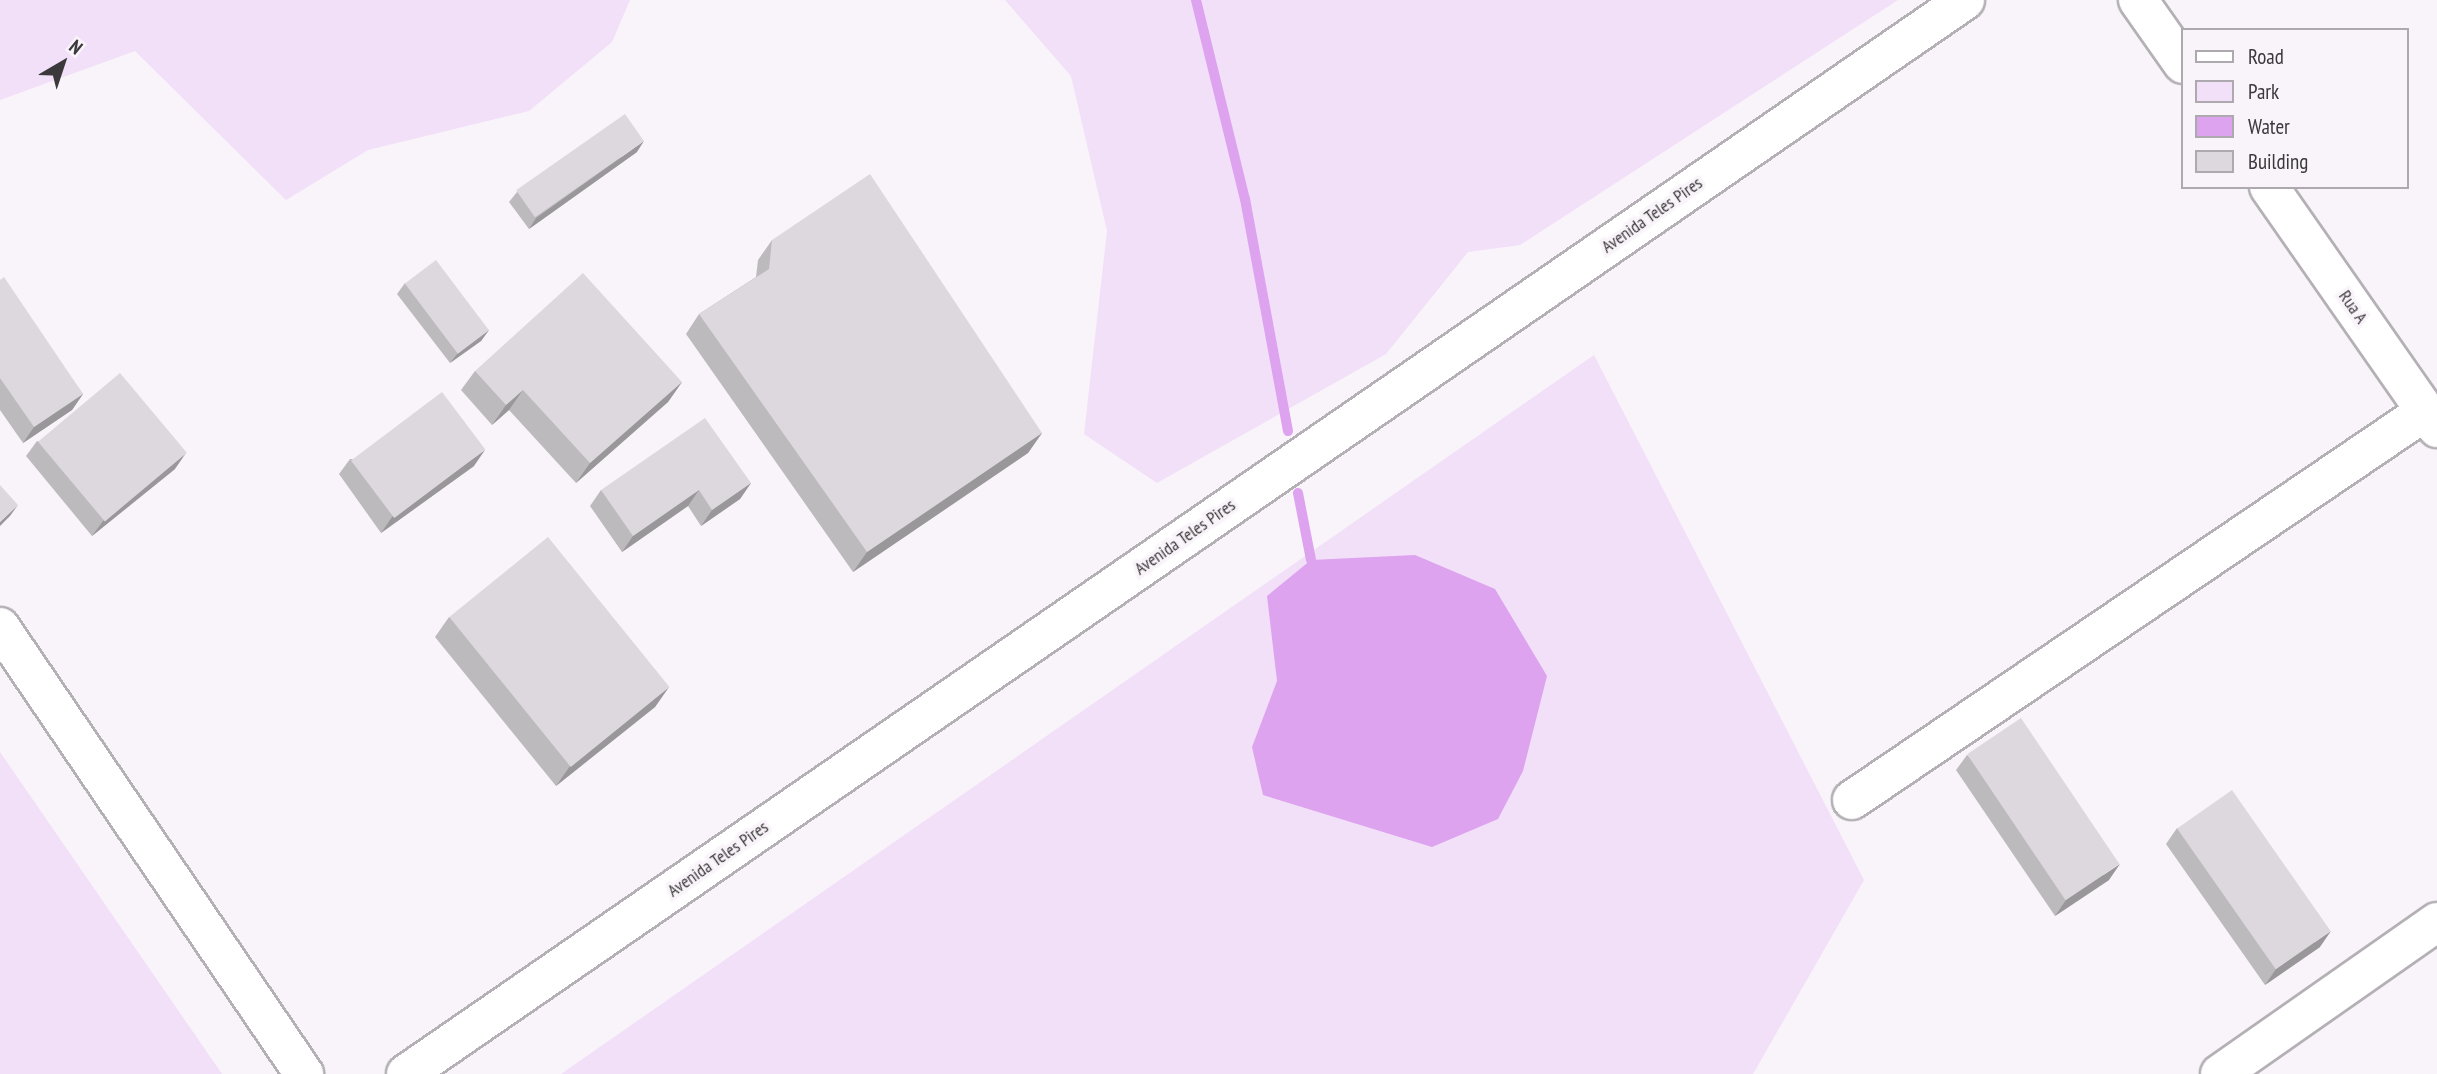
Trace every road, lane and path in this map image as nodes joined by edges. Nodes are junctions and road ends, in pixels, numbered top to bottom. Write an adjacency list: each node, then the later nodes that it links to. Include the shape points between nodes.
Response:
1 (1965, 0): 10 (street, Avenida Teles Pires)
2 (2138, 0): 3 (street)
3 (2182, 63)
4 (2270, 189): 5 (street, Rua A)
5 (2431, 419): 7 (street)
6 (0, 627): 9 (street)
7 (1852, 800)
8 (2437, 922): 11 (street)
9 (304, 1074)
10 (406, 1074)
11 (2220, 1074)

